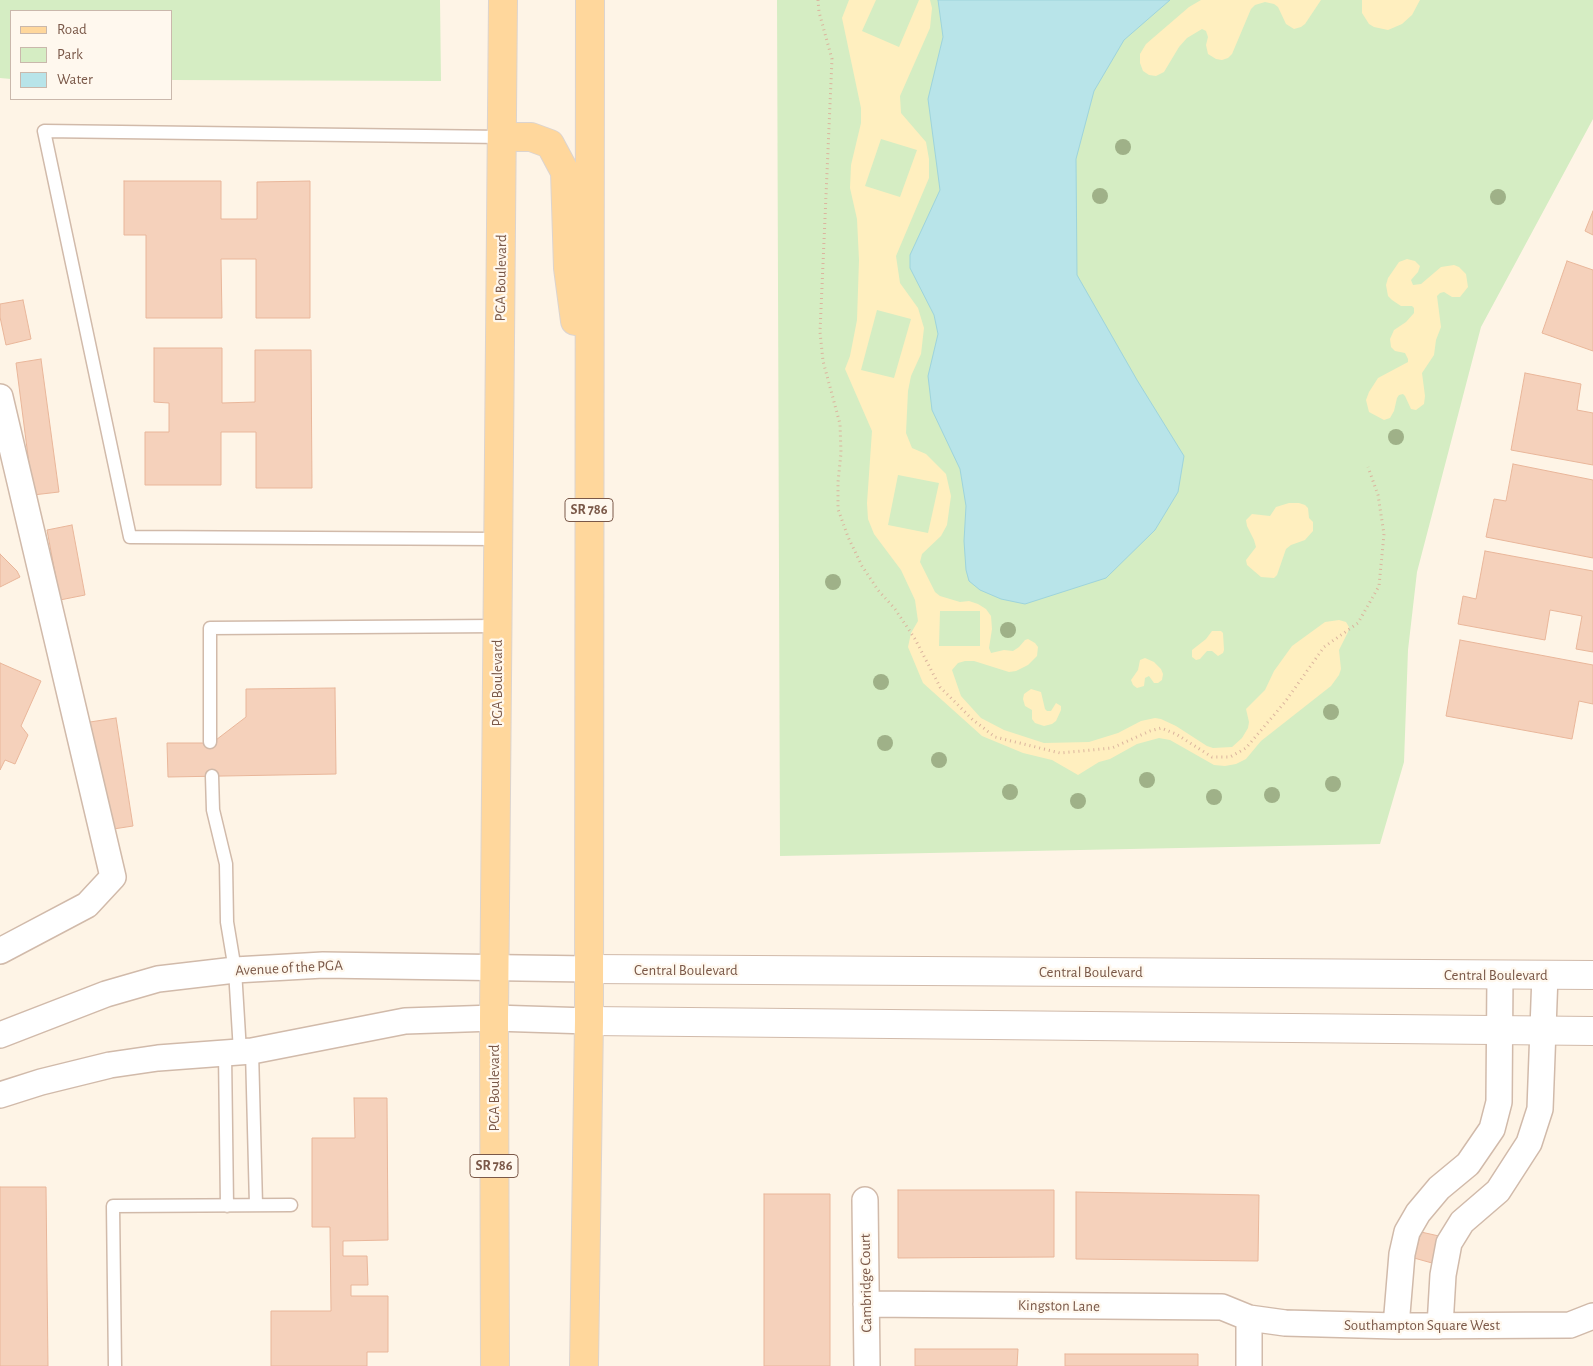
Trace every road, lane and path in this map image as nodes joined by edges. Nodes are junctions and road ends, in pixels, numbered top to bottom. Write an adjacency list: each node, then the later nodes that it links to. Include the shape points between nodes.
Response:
1 (503, 0): 4 (main road, PGA Boulevard / SR 786)
2 (590, 0): 6 (main road, SR 786)
3 (818, 0): 7 (path, via 832,64 820,332 823,361 840,424 838,509 862,566 905,624 940,687 972,719 995,737 1060,753 1112,748 1161,728 1212,757 1230,757 1246,748 1285,702 1324,647 1358,623 1379,586 1384,534 1378,495)
4 (502, 137): 6 (main road, via 531,137 550,144 565,172 568,268); 8 (main road, PGA Boulevard / SR 786); 8 (lane, via 44,131 130,537)
5 (0, 398): 12 (street, via 113,877 87,905)
6 (589, 432): 14 (main road, SR 786)
7 (1368, 466)
8 (499, 539): 9 (main road, PGA Boulevard / SR 786)
9 (498, 626): 10 (lane, via 210,628); 13 (main road, PGA Boulevard / SR 786)
10 (210, 742)
11 (212, 776): 15 (lane, via 213,810 226,864 227,922)
12 (0, 951)
13 (495, 966): 14 (street, Avenue of the PGA); 15 (street, Avenue of the PGA, via 323,965); 19 (main road, PGA Boulevard / SR 786)
14 (588, 969): 16 (street, Central Boulevard); 20 (main road, SR 786)
15 (235, 970): 24 (street, Avenue of the PGA, via 158,979 106,994); 25 (lane)
16 (1500, 975): 17 (street, Central Boulevard); 21 (street)
17 (1545, 975): 18 (street, Central Boulevard); 22 (street)
18 (1593, 975)
19 (494, 1018): 20 (street); 25 (street, via 405,1021); 37 (main road, PGA Boulevard / SR 786)
20 (589, 1021): 21 (street); 38 (main road, SR 786)
21 (1499, 1030): 22 (street); 34 (street, via 1499,1102 1492,1128 1468,1164 1439,1188 1407,1232)
22 (1544, 1030): 23 (street); 35 (street, via 1540,1109 1528,1144 1498,1191 1462,1222 1449,1242)
23 (1593, 1031)
24 (0, 1035)
25 (239, 1052): 26 (street, via 110,1065); 28 (lane); 30 (lane)
26 (0, 1095)
27 (865, 1200): 31 (street, Cambridge Court)
28 (256, 1205): 29 (lane); 30 (lane)
29 (291, 1205)
30 (226, 1206): 36 (lane, via 113,1206)
31 (866, 1304): 33 (street, Kingston Lane, via 1222,1307); 39 (street, Cambridge Court)
32 (1593, 1316): 35 (street, Southampton Square West, via 1570,1325)
33 (1249, 1318): 34 (street, Southampton Square West, via 1284,1323); 40 (street)
34 (1396, 1326): 35 (street, Southampton Square West)
35 (1440, 1326)
36 (115, 1366)
37 (494, 1366)
38 (584, 1366)
39 (867, 1366)
40 (1249, 1366)

